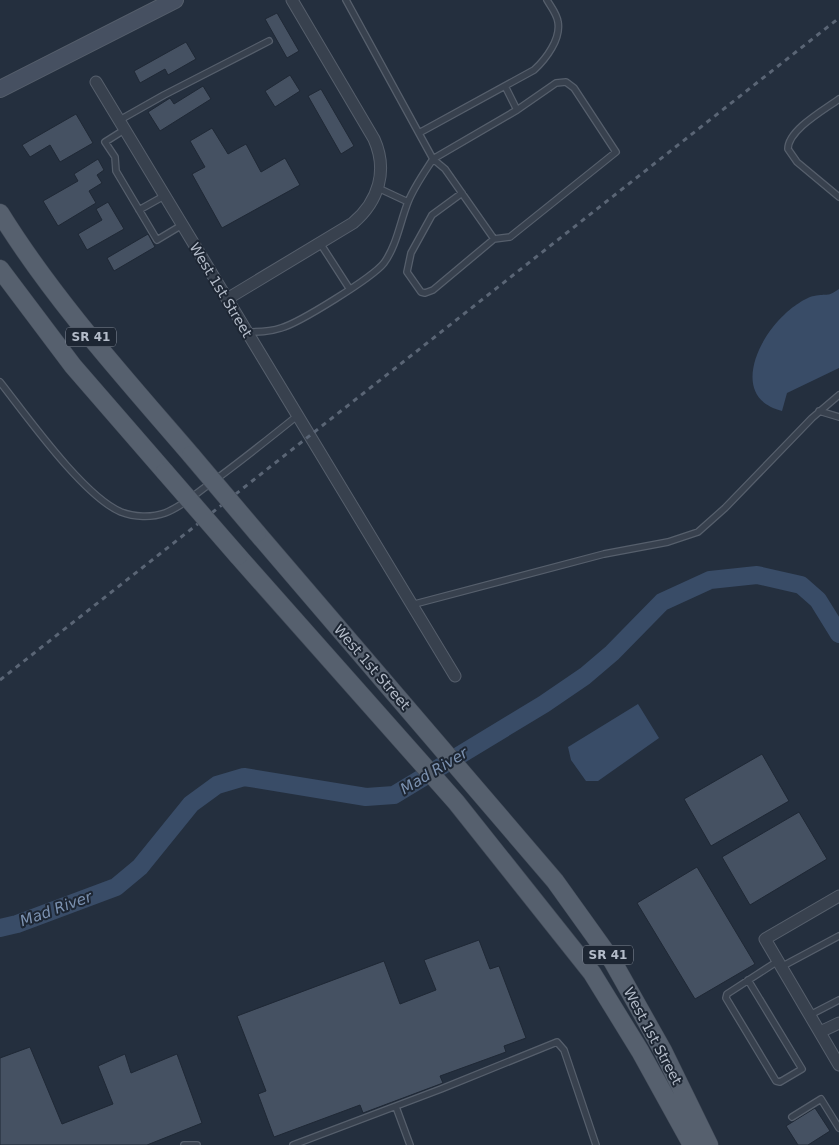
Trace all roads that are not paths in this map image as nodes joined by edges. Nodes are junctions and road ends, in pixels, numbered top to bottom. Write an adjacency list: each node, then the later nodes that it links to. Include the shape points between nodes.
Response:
1 (175, 0): 8 (main road)
2 (292, 0): 14 (street, via 374,139 381,160)
3 (346, 0): 12 (lane)
4 (547, 0): 7 (lane, via 558,22 553,44 534,70)
5 (269, 41): 11 (lane, via 164,95)
6 (96, 82): 11 (street, West 1st Street)
7 (505, 86): 10 (lane); 12 (lane)
8 (0, 89)
9 (839, 99): 17 (lane, via 799,129 790,138 788,149 797,162)
10 (517, 110): 13 (lane); 22 (lane, via 556,83 566,82 574,88 616,152 510,237)
11 (121, 125): 16 (street, West 1st Street); 19 (lane, via 105,142 115,157 116,171)
12 (419, 133): 13 (lane)
13 (433, 159): 15 (lane, via 445,169); 18 (lane)
14 (378, 188): 18 (lane); 23 (street, via 361,216)
15 (462, 194): 22 (lane); 22 (lane, via 432,215 411,253 407,272 421,292 433,290)
16 (164, 196): 19 (lane); 21 (street, West 1st Street)
17 (839, 197)
18 (408, 202): 25 (lane, via 383,264)
19 (139, 210): 21 (lane, via 157,240)
20 (0, 213): 53 (main road, West 1st Street / SR 41, bridge, via 95,342 556,881 613,962 663,1051)
21 (182, 225): 26 (street, West 1st Street)
22 (494, 239)
23 (320, 243): 25 (lane); 26 (street)
24 (0, 269): 52 (main road, West 1st Street / SR 41, bridge, via 73,366 456,802 592,973)
25 (349, 288): 27 (lane, via 282,328)
26 (227, 299): 27 (street, West 1st Street)
27 (246, 332): 31 (street, West 1st Street)
28 (0, 382): 31 (lane, via 46,441 94,494 132,515 156,515 175,508 242,461)
29 (839, 396): 30 (lane)
30 (819, 411): 32 (lane); 33 (lane, via 698,532)
31 (297, 416): 33 (street, West 1st Street)
32 (839, 417)
33 (411, 605): 34 (street, West 1st Street)
34 (455, 676)
35 (839, 896): 37 (street, via 765,939)
36 (839, 936): 37 (lane)
37 (780, 964): 38 (lane); 40 (street)
38 (748, 980): 38 (lane, via 726,998 776,1081 780,1082 802,1069)
39 (839, 1000): 40 (lane)
40 (810, 1015): 42 (street)
41 (839, 1023): 42 (street)
42 (820, 1032): 43 (street)
43 (839, 1065)
44 (396, 1106): 49 (lane); 50 (lane); 51 (lane, via 557,1042 564,1050)
45 (792, 1116): 46 (lane, via 821,1099)
46 (839, 1128)
47 (184, 1145): 48 (lane)
48 (197, 1145)
49 (293, 1145)
50 (410, 1145)
51 (596, 1145)
52 (692, 1145)
53 (709, 1145)

